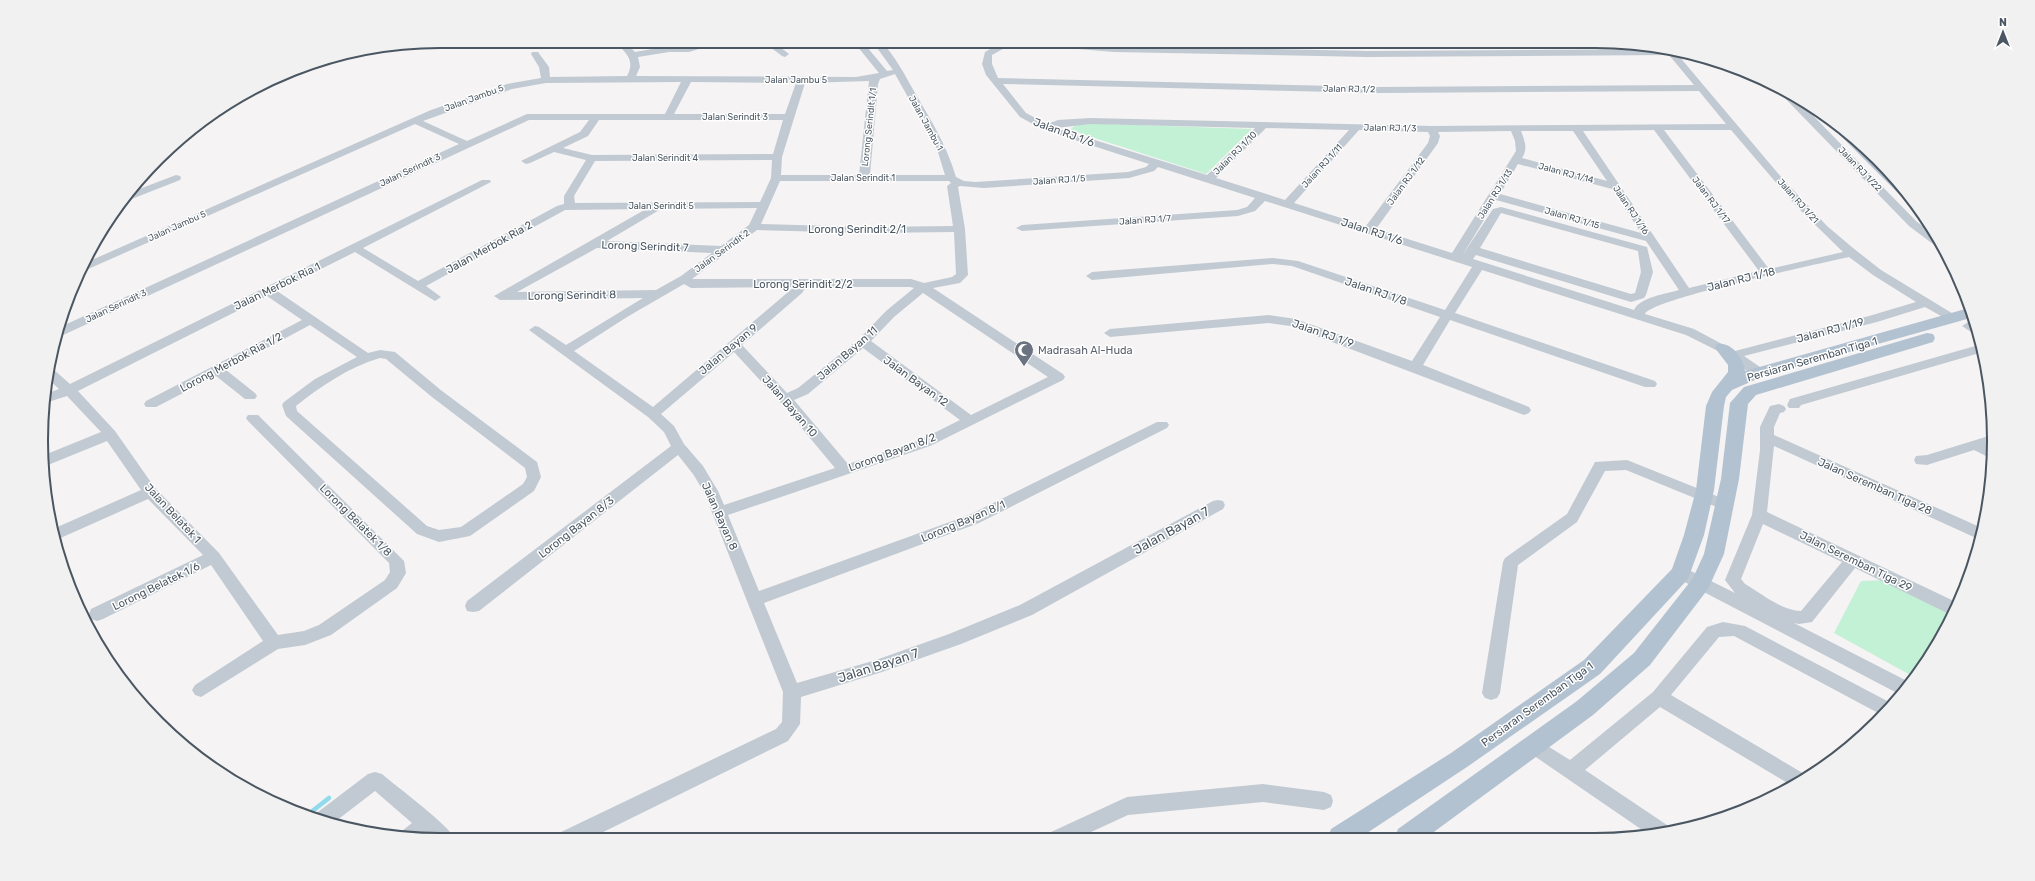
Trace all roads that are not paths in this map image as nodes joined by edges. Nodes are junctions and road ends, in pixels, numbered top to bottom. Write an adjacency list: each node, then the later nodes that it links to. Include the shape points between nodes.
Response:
1 (627, 48): 11 (street)
2 (690, 48): 11 (street)
3 (776, 48): 10 (street)
4 (862, 48): 14 (street)
5 (882, 48): 13 (street, Jalan Jambu 1)
6 (998, 48): 19 (street, Jalan RJ 1/6, via 988,54 987,64)
7 (1102, 48): 8 (street, Jalan RJ 1/6, via 1367,54)
8 (1652, 52)
9 (535, 54): 16 (street, via 544,67)
10 (785, 54)
11 (633, 56): 15 (street, via 636,69)
12 (1675, 57): 20 (street, Jalan RJ 1/21)
13 (898, 71): 14 (street, Jalan Jambu 5); 45 (street, Jalan Jambu 1, via 942,149)
14 (881, 76): 18 (street, Jalan Jambu 5, via 856,80); 43 (street, Lorong Serindit 1/1, via 873,84)
15 (630, 79): 16 (street, Jalan Jambu 5); 17 (street, Jalan Jambu 5)
16 (546, 80): 25 (street, Jalan Jambu 5, via 496,89)
17 (687, 80): 18 (street, Jalan Jambu 5); 23 (street)
18 (801, 80): 24 (street, Jalan Serindit 2)
19 (996, 81): 20 (street, Jalan RJ 1/2, via 1379,90); 29 (street, Jalan RJ 1/6, via 1024,116)
20 (1702, 88): 27 (street, Jalan RJ 1/21)
21 (1795, 103): 59 (street, Jalan RJ 1/22, via 1913,224)
22 (597, 116): 23 (street, Jalan Serindit 3); 34 (street, Jalan Serindit 3, via 527,117); 35 (street, via 584,134)
23 (668, 117): 24 (street, Jalan Serindit 3)
24 (789, 117): 36 (street, Jalan Serindit 2)
25 (416, 120): 34 (street); 69 (street, Jalan Jambu 5)
26 (1262, 126): 29 (street, Jalan RJ 1/3, via 1090,121 1058,123); 30 (street, Jalan RJ 1/3); 44 (street, Jalan RJ 1/10)
27 (1734, 126): 28 (street, Jalan RJ 1/3); 67 (street, Jalan RJ 1/21, via 1819,224)
28 (1656, 127): 32 (street, Jalan RJ 1/3); 71 (street, Jalan RJ 1/17)
29 (1047, 128): 40 (street, Jalan RJ 1/6)
30 (1356, 128): 33 (street, Jalan RJ 1/3); 51 (street, Jalan RJ 1/11)
31 (1514, 128): 32 (street, Jalan RJ 1/3); 33 (street, Jalan RJ 1/3); 38 (street, Jalan RJ 1/13, via 1521,151)
32 (1576, 128): 47 (street, Jalan RJ 1/16)
33 (1432, 129): 58 (street, Jalan RJ 1/12, via 1435,136 1433,143)
34 (466, 144): 86 (street, Jalan Serindit 3)
35 (554, 148): 37 (street, Jalan Serindit 4); 39 (street)
36 (777, 157): 37 (street, Jalan Serindit 4); 42 (street, Jalan Serindit 2)
37 (592, 158): 54 (street)
38 (1516, 160): 47 (street, Jalan RJ 1/14); 49 (street, Jalan RJ 1/13)
39 (526, 161)
40 (1156, 163): 44 (street, Jalan RJ 1/6); 45 (street, Jalan RJ 1/5, via 1150,169 1129,175 984,185)
41 (176, 178): 48 (street)
42 (776, 178): 43 (street, Jalan Serindit 1); 52 (street, Jalan Serindit 2)
43 (864, 178): 45 (street, Jalan Serindit 1)
44 (1208, 180): 50 (street, Jalan RJ 1/6)
45 (955, 181): 57 (street, via 952,186)
46 (486, 182): 62 (street, Jalan Merbok Ria 1)
47 (1615, 187): 60 (street, Jalan RJ 1/16)
48 (135, 194)
49 (1494, 196): 60 (street, Jalan RJ 1/15); 68 (street, Jalan RJ 1/13)
50 (1262, 197): 51 (street, Jalan RJ 1/6); 56 (street, Jalan RJ 1/7, via 1251,209 1238,213)
51 (1287, 204): 58 (street, Jalan RJ 1/6)
52 (763, 205): 53 (street, Jalan Serindit 5); 55 (street, Jalan Serindit 2)
53 (657, 206): 54 (street, Jalan Serindit 5); 61 (street)
54 (565, 207): 75 (street, Jalan Merbok Ria 2)
55 (754, 227): 57 (street, Lorong Serindit 2/1); 64 (street, Jalan Serindit 2)
56 (1022, 228)
57 (959, 229): 76 (street, via 962,275 956,280)
58 (1369, 230): 68 (street, Jalan RJ 1/6)
59 (1930, 237)
60 (1651, 239): 66 (street, Jalan RJ 1/16)
61 (593, 244): 64 (street, Lorong Serindit 7); 79 (street, Lorong Serindit 8, via 500,296)
62 (356, 248): 75 (street); 77 (street, Jalan Merbok Ria 1)
63 (1644, 249): 65 (street, via 1501,210 1496,211); 66 (street); 82 (street, via 1648,272)
64 (722, 250): 73 (street, Jalan Serindit 2)
65 (1473, 250): 68 (street); 82 (street, via 1628,298)
66 (1659, 252): 78 (street, Jalan RJ 1/16)
67 (1851, 253): 71 (street, Jalan RJ 1/18); 81 (street, Jalan RJ 1/21)
68 (1460, 259): 70 (street, Jalan RJ 1/6)
69 (89, 265)
70 (1479, 265): 82 (street, Jalan RJ 1/6); 83 (street)
71 (1766, 273): 78 (street, Jalan RJ 1/18)
72 (1092, 276): 83 (street, Jalan RJ 1/8, via 1283,261)
73 (684, 279): 74 (street, Lorong Serindit 2/2, via 691,284); 79 (street, Jalan Serindit 2)
74 (802, 284): 76 (street, Lorong Serindit 2/2, via 910,283); 90 (street, Jalan Bayan 9)
75 (418, 286): 80 (street)
76 (923, 287): 89 (street, Jalan Bayan 11, via 890,314); 112 (street, Lorong Bayan 8/2, via 1058,377)
77 (268, 291): 84 (street); 102 (street, Jalan Merbok Ria 1)
78 (1686, 292): 82 (street, Jalan RJ 1/18)
79 (660, 294): 92 (street)
80 (435, 297)
81 (1926, 303): 85 (street, Jalan RJ 1/21); 93 (street, Jalan RJ 1/19, via 1873,319)
82 (1639, 306): 93 (street, Jalan RJ 1/6)
83 (1448, 315): 95 (street); 100 (street, Jalan RJ 1/8)
84 (311, 320): 94 (street); 96 (street, Lorong Merbok Ria 1/2)
85 (1969, 322): 97 (main road, Persiaran Seremban Tiga 1); 99 (main road, Persiaran Seremban Tiga 1)
86 (64, 329)
87 (535, 330): 92 (street, Jalan Bayan 8)
88 (1110, 333): 95 (street, Jalan RJ 1/9, via 1281,320)
89 (863, 342): 105 (street, Jalan Bayan 11, via 802,391); 112 (street, Jalan Bayan 12)
90 (734, 344): 105 (street, Jalan Bayan 10); 110 (street, Jalan Bayan 9)
91 (1976, 350): 107 (street, via 1795,402)
92 (565, 351): 110 (street, Jalan Bayan 8)
93 (1728, 352): 97 (street, Jalan RJ 1/6); 101 (main road, via 1736,364 1737,373)
94 (365, 357): 94 (street, via 390,355 532,466 534,477 529,487 465,532 439,536 422,530 291,413 289,405 301,395)
95 (1416, 367): 109 (street, Jalan RJ 1/9)
96 (217, 370): 103 (street); 106 (street, Lorong Merbok Ria 1/2)
97 (1758, 372): 99 (main road); 101 (main road, Persiaran Seremban Tiga 1)
98 (53, 377): 102 (street, Jalan Belatek 1)
99 (1772, 383): 126 (main road, Persiaran Seremban Tiga 1, via 1750,391 1739,403 1730,479)
100 (1650, 384)
101 (1726, 386): 124 (main road, Persiaran Seremban Tiga 1, via 1718,396 1715,406)
102 (68, 390): 104 (street, Jalan Merbok Ria 1); 114 (street, Jalan Belatek 1)
103 (250, 396)
104 (50, 397)
105 (785, 399): 122 (street, Jalan Bayan 10)
106 (152, 404)
107 (1794, 405)
108 (1778, 408): 115 (street, via 1775,409 1768,427)
109 (1524, 410)
110 (653, 414): 118 (street, Jalan Bayan 8, via 669,429)
111 (253, 418): 139 (street, Lorong Belatek 1/8, via 396,561 398,573 391,584 325,630 305,638)
112 (969, 420): 122 (street, Lorong Bayan 8/2, via 925,443)
113 (1162, 425): 135 (street, Lorong Bayan 8/1, via 974,519)
114 (110, 434): 120 (street); 123 (street, Jalan Belatek 1)
115 (1768, 438): 128 (street); 129 (street, Jalan Seremban Tiga 28)
116 (1987, 442): 117 (street)
117 (1976, 445): 119 (street); 121 (street)
118 (679, 447): 127 (street, Jalan Bayan 8, via 698,470); 136 (street, Lorong Bayan 8/3)
119 (1987, 451)
120 (49, 459)
121 (1921, 460)
122 (845, 470): 127 (street, Lorong Bayan 8/2)
123 (150, 492): 130 (street); 131 (street, Jalan Belatek 1)
124 (1703, 497): 126 (street); 133 (main road, Persiaran Seremban Tiga 1); 143 (street, via 1627,465 1600,466 1572,518 1511,562)
125 (1218, 504): 142 (street, Jalan Bayan 7, via 1026,610 876,667)
126 (1724, 504): 134 (main road, Persiaran Seremban Tiga 1, via 1714,554)
127 (720, 512): 135 (street, Jalan Bayan 8)
128 (1759, 515): 132 (street, Jalan Seremban Tiga 29); 132 (street, via 1733,580 1739,588 1783,613 1798,619 1806,617)
129 (1976, 532)
130 (59, 533)
131 (214, 557): 138 (street, Lorong Belatek 1/6); 139 (street, Jalan Belatek 1)
132 (1853, 559): 137 (street, Jalan Seremban Tiga 29)
133 (1681, 573): 134 (street); 157 (main road, Persiaran Seremban Tiga 1, via 1592,667 1459,760)
134 (1701, 583): 140 (street); 146 (main road, Persiaran Seremban Tiga 1, via 1642,659 1585,708)
135 (756, 600): 142 (street, Jalan Bayan 8)
136 (473, 606)
137 (1950, 607)
138 (97, 614)
139 (274, 643): 141 (street)
140 (1900, 686)
141 (201, 690)
142 (792, 692): 155 (street, via 791,724 782,735)
143 (1490, 693)
144 (1659, 697): 145 (street, via 1713,632 1725,628 1739,631 1772,647); 147 (street); 148 (street)
145 (1882, 707)
146 (1533, 745): 147 (street); 158 (main road, Persiaran Seremban Tiga 1)
147 (1571, 770): 152 (street)
148 (1795, 778)
149 (1324, 801): 156 (street, via 1263,793 1127,806)
150 (327, 816): 151 (street, via 375,780)
151 (427, 823): 153 (street); 154 (street)
152 (1656, 828)
153 (415, 832)
154 (438, 833)
155 (580, 833)
156 (1069, 833)
157 (1346, 833)
158 (1412, 833)

